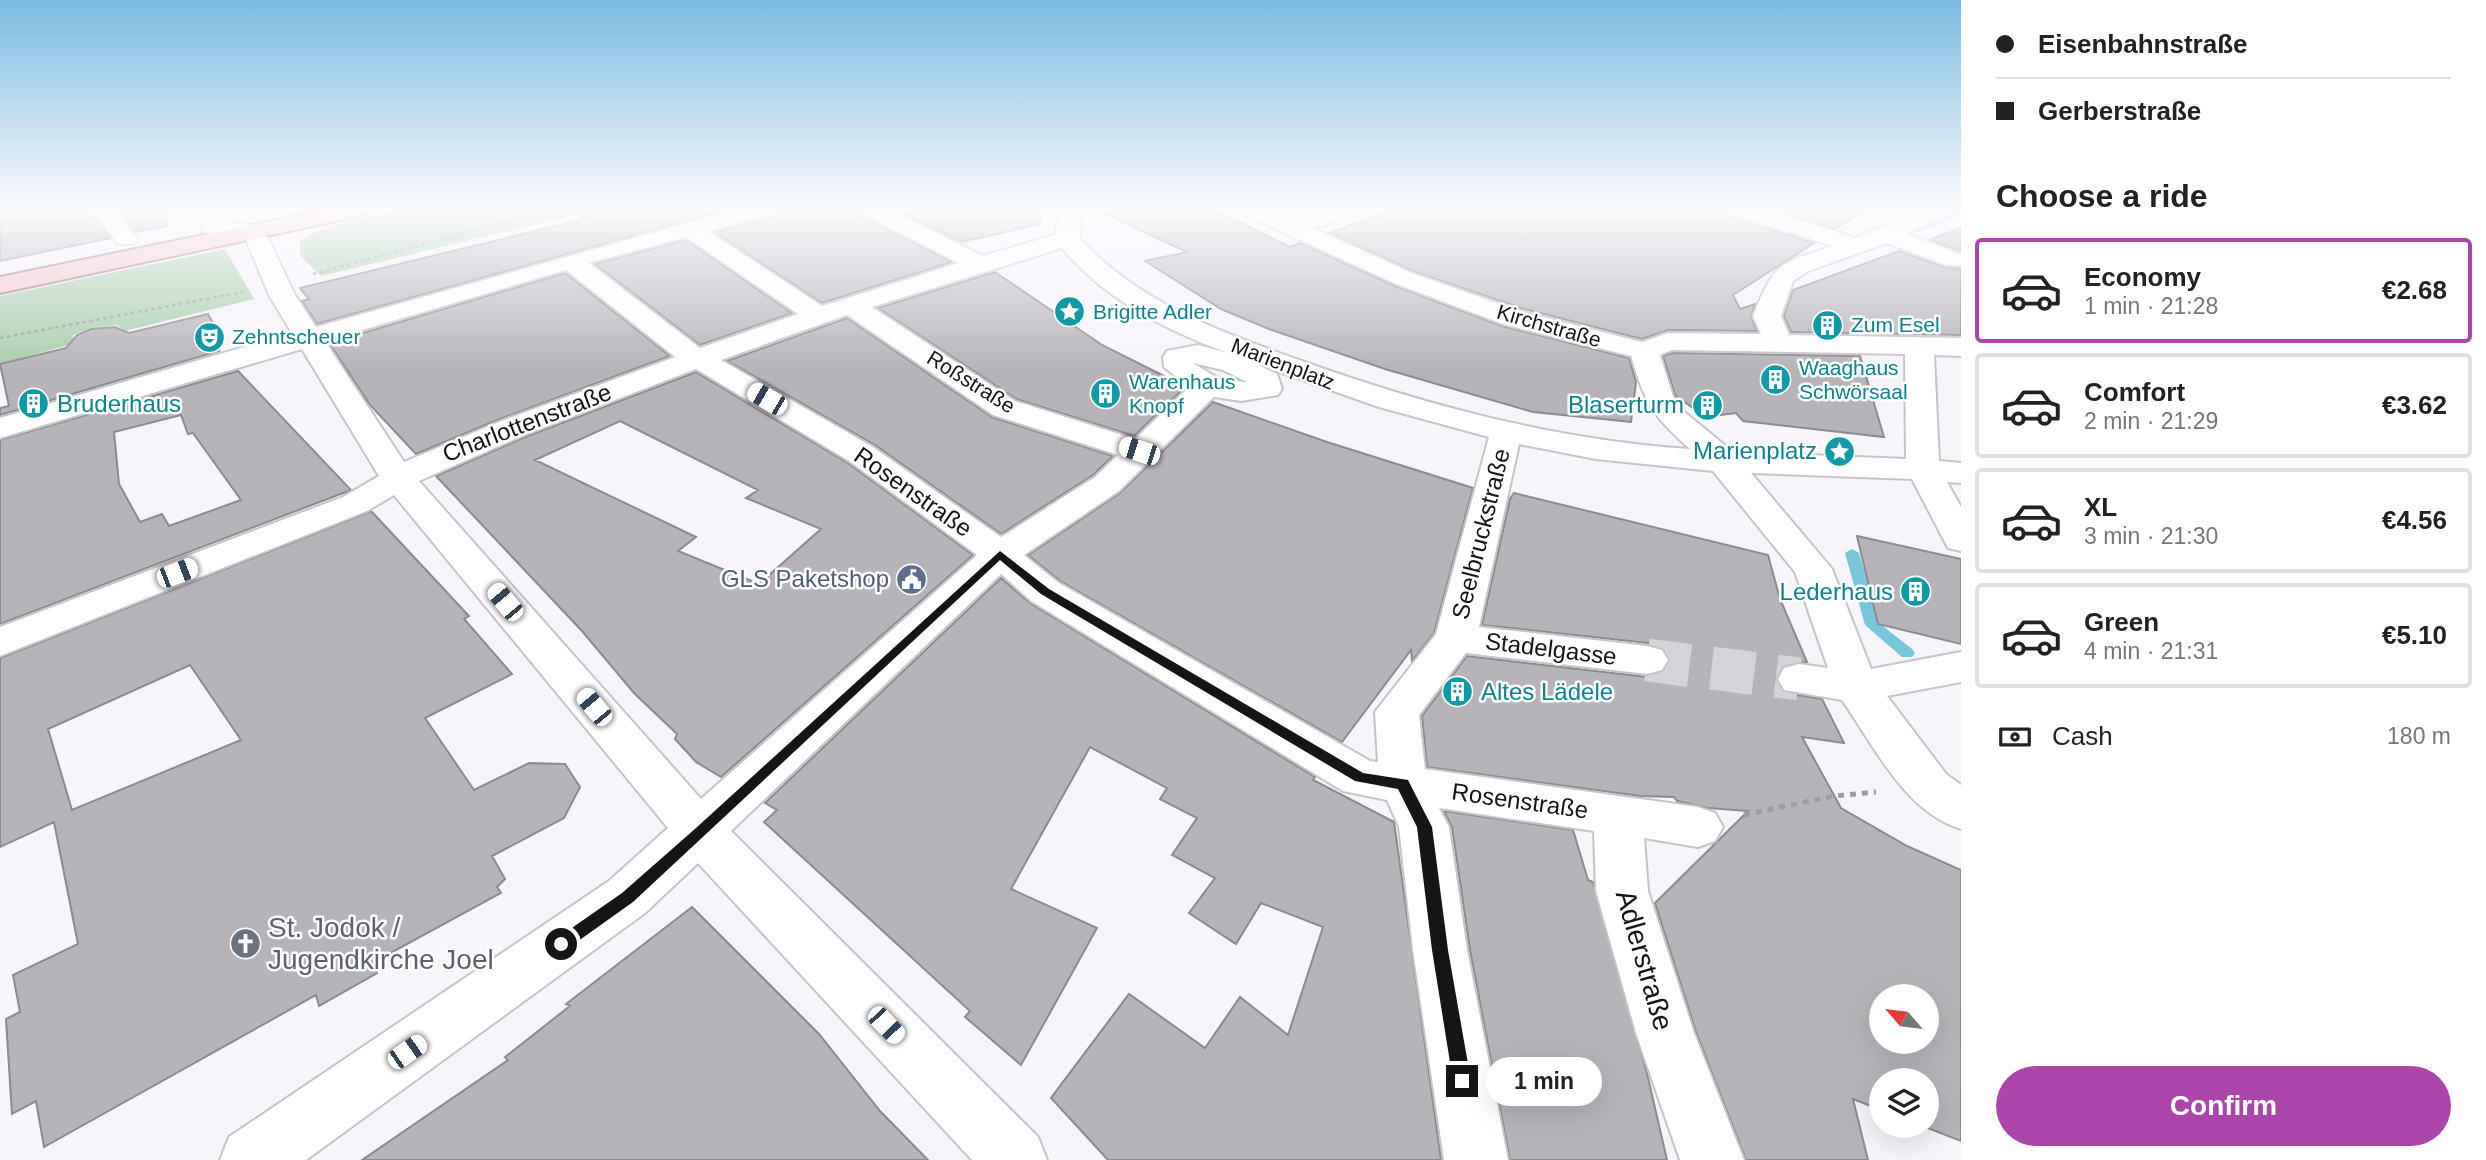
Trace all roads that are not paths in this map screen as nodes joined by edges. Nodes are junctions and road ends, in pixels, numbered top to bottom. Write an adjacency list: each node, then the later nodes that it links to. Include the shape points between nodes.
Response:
1 (47, 263): 12 (main road)
2 (105, 263): 13 (main road)
3 (267, 263): 16 (street)
4 (563, 263): 16 (street)
5 (573, 263): 22 (street, Rosenstraße)
6 (742, 263): 15 (street)
7 (983, 263): 11 (street, Charlottenstraße)
8 (1088, 263): 21 (street, Marienplatz, via 1128,296)
9 (1371, 263): 20 (street, Kirchstraße, via 1513,318)
10 (1808, 263): 17 (street, via 1782,277 1767,316)
11 (980, 264): 14 (street, Charlottenstraße)
12 (0, 273)
13 (0, 285)
14 (853, 306): 15 (street, Charlottenstraße); 26 (street, Roßstraße, via 1004,408)
15 (819, 317): 22 (street, Charlottenstraße)
16 (309, 338): 24 (street); 30 (street)
17 (1779, 341): 18 (street); 20 (street, via 1668,341)
18 (1919, 347): 19 (street); 28 (street)
19 (1961, 347)
20 (1644, 351): 27 (street, via 1658,396 1671,416)
21 (1240, 357): 23 (street, via 1266,380 1267,389 1249,393); 23 (street, via 1177,356 1179,367); 25 (street, Marienplatz)
22 (697, 359): 30 (street, Charlottenstraße, via 441,455); 32 (street, Rosenstraße, via 861,454)
23 (1207, 387): 26 (street)
24 (0, 428)
25 (1506, 432): 27 (street, Marienplatz, via 1598,449); 33 (street, Seelbruckstraße)
26 (1139, 451): 32 (street, via 1107,484)
27 (1723, 461): 28 (street, Marienplatz); 38 (street, via 1813,569)
28 (1923, 469): 29 (street, Marienplatz); 31 (street)
29 (1961, 473)
30 (397, 477): 34 (street, Charlottenstraße, via 355,504); 43 (street)
31 (1961, 540)
32 (1000, 554): 39 (street, Rosenstraße, via 1045,592 1360,778); 43 (street)
33 (1456, 638): 35 (street, Stadelgasse); 39 (street, Seelbruckstraße, via 1397,712)
34 (0, 642)
35 (1647, 660)
36 (1961, 667): 38 (street)
37 (1799, 679): 38 (street)
38 (1856, 687): 40 (street)
39 (1403, 784): 41 (street, Rosenstraße); 46 (street, via 1424,827)
40 (1945, 799)
41 (1618, 815): 42 (street); 47 (street, Adlerstraße, via 1622,891 1665,1033)
42 (1698, 827)
43 (701, 833): 44 (street, via 627,897); 45 (street)
44 (252, 1160)
45 (1015, 1160)
46 (1476, 1160)
47 (1712, 1160)

